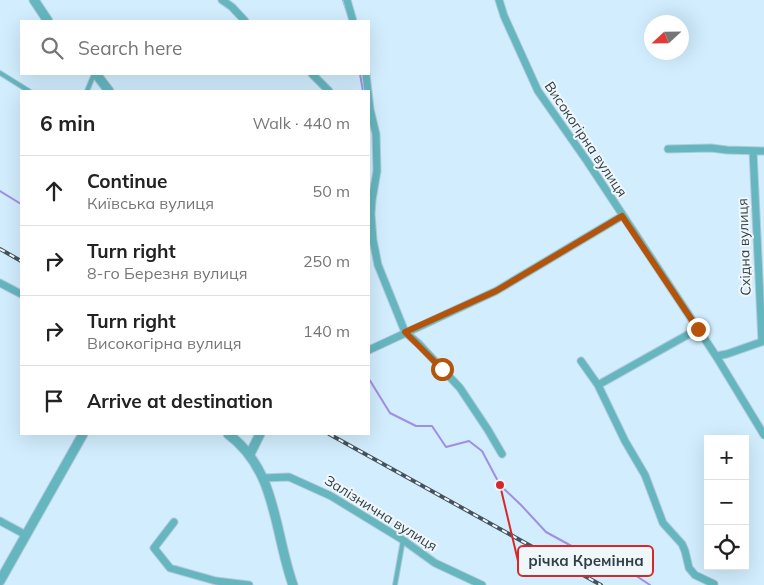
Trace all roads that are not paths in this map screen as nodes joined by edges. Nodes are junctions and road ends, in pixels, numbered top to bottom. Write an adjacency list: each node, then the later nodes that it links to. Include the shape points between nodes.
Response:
1 (34, 0): 5 (street)
2 (222, 0): 6 (street)
3 (348, 0): 7 (street)
4 (499, 0): 22 (street, Високогірна вулиця, via 538,92)
5 (47, 20)
6 (244, 20)
7 (353, 20)
8 (0, 73): 13 (lane)
9 (95, 75): 14 (lane)
10 (96, 75): 15 (street)
11 (313, 75): 16 (street)
12 (366, 75): 17 (street)
13 (26, 90)
14 (87, 90)
15 (108, 90)
16 (328, 90)
17 (368, 90)
18 (370, 109): 26 (street, via 376,134 377,171 371,214 374,248)
19 (668, 149): 20 (street)
20 (753, 151): 21 (street); 27 (street, Східна вулиця)
21 (764, 152)
22 (622, 216): 25 (street, Високогірна вулиця); 26 (street, via 496,291)
23 (0, 283): 24 (street)
24 (20, 293)
25 (698, 329): 29 (street, Високогірна вулиця); 31 (street)
26 (405, 332): 28 (street); 37 (street, via 460,388)
27 (763, 341): 29 (street)
28 (370, 350)
29 (716, 356): 35 (street, Високогірна вулиця)
30 (581, 361): 31 (street)
31 (598, 385): 45 (street, via 648,481 664,523 685,550 689,568 695,575)
32 (82, 435): 41 (street)
33 (229, 435): 36 (street)
34 (260, 435): 36 (street)
35 (764, 435)
36 (250, 454): 38 (street)
37 (502, 454)
38 (263, 478): 42 (street, Залізнична вулиця, via 289,477 331,496); 47 (street, via 270,493)
39 (0, 521): 41 (street)
40 (174, 522): 44 (street, via 154,548 170,568)
41 (26, 536): 43 (street)
42 (403, 540): 48 (lane); 49 (street, Залізнична вулиця, via 435,563)
43 (0, 581)
44 (214, 583): 46 (street)
45 (714, 584)
46 (249, 585)
47 (293, 585)
48 (395, 585)
49 (482, 585)

